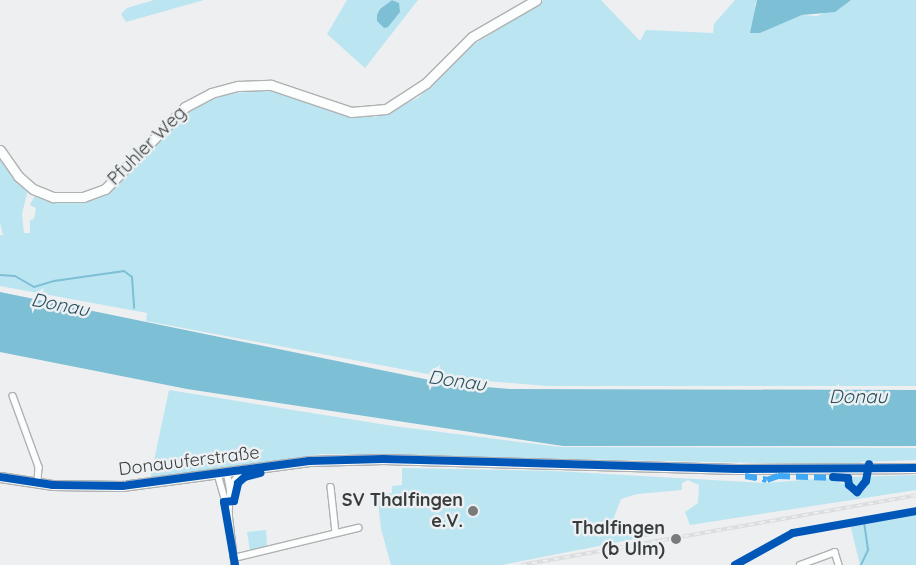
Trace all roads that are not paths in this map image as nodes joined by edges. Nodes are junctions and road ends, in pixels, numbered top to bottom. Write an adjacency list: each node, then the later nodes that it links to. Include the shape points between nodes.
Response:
1 (536, 0): 2 (street, Pfuhler Weg, via 472,37 407,98 377,111 345,110 271,85 238,86 212,93 184,107 122,175 104,189 83,197 53,197 33,189 18,176)
2 (0, 150)
3 (13, 396): 8 (street, via 36,458)
4 (916, 468): 5 (street, Donauuferstraße, via 737,469 383,459 309,461)
5 (248, 469): 6 (street, Donauuferstraße); 10 (street, via 234,482)
6 (223, 473): 8 (street, Donauuferstraße, via 122,486); 10 (street); 11 (street)
7 (0, 477): 8 (street, Donauuferstraße)
8 (38, 483)
9 (331, 487): 13 (street)
10 (231, 493): 11 (street)
11 (228, 513): 14 (street)
12 (358, 528): 13 (street)
13 (336, 533): 14 (street)
14 (235, 562)
15 (800, 565): 16 (street, via 835,552)
16 (839, 565)

